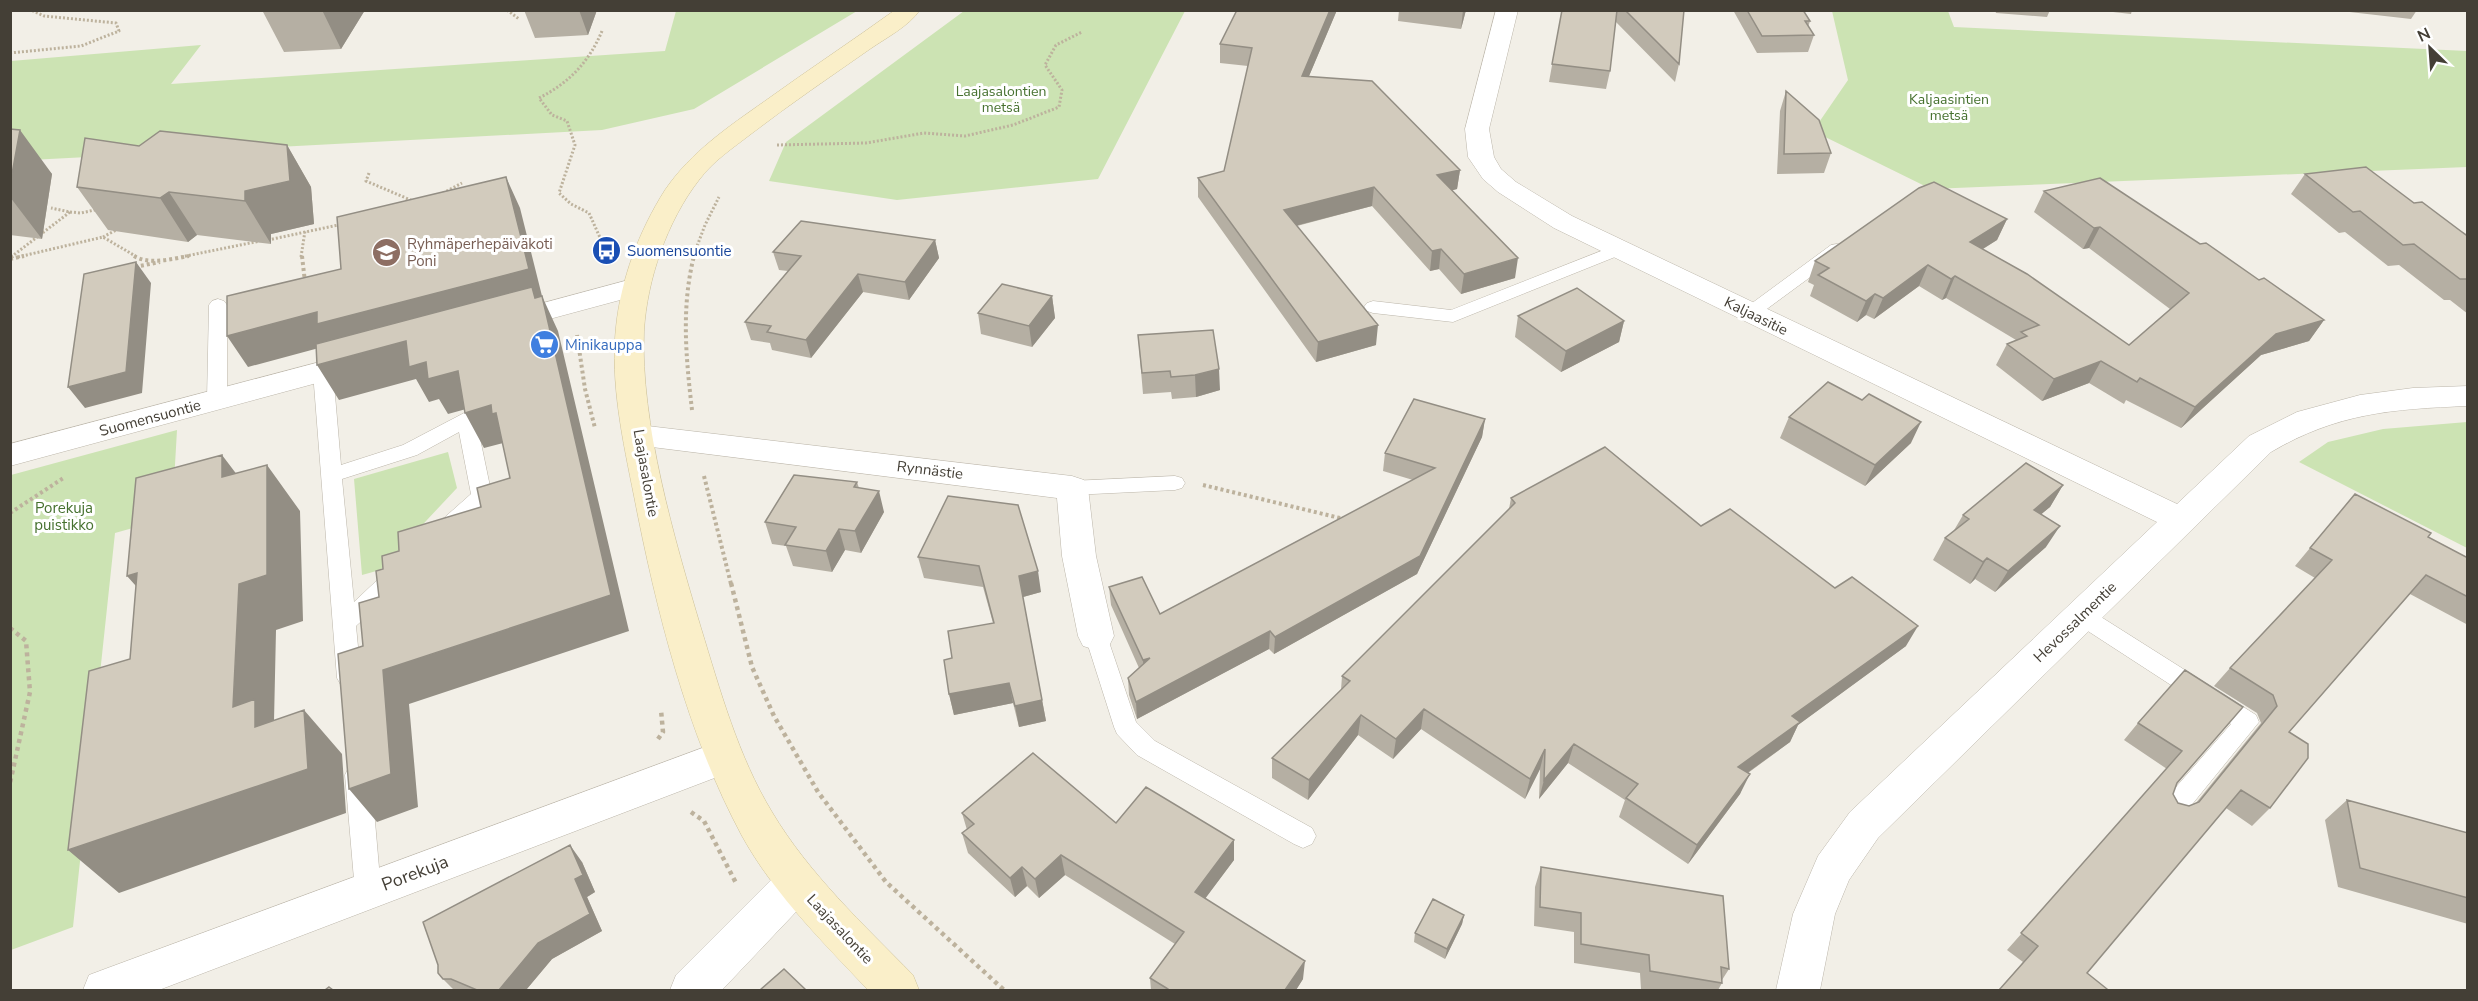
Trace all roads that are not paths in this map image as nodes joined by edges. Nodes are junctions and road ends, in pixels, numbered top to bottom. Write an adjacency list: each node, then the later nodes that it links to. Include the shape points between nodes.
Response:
1 (910, 10): 5 (main road, Laajasalontie, via 707,156 675,197 655,235)
2 (1507, 10): 4 (street, Kaljaasitie, via 1478,129 1481,156 1492,174 1529,203)
3 (1851, 239): 8 (lane)
4 (1619, 249): 7 (lane, via 1452,316); 8 (street, Kaljaasitie)
5 (636, 287): 9 (street); 14 (main road, Laajasalontie, via 630,332)
6 (218, 305): 13 (lane)
7 (1373, 307)
8 (1750, 313): 19 (street, Kaljaasitie)
9 (480, 329)
10 (388, 354): 11 (street, Suomensuontie)
11 (323, 372): 13 (street, Suomensuontie); 16 (lane)
12 (2468, 396): 19 (street, Hevossalmentie, via 2389,400 2302,420 2260,444)
13 (217, 400): 15 (street, Suomensuontie)
14 (639, 436): 18 (street, Rynnästie); 27 (main road, Laajasalontie, via 659,540)
15 (10, 455)
16 (333, 475): 20 (lane, via 410,450 466,419 482,496); 23 (lane)
17 (1175, 483): 18 (lane)
18 (1072, 488): 24 (street, via 1079,556)
19 (2180, 519): 22 (street, Hevossalmentie)
20 (430, 544)
21 (413, 560): 23 (lane)
22 (2082, 616): 28 (lane, via 2247,722); 35 (street, Hevossalmentie, via 1864,825 1833,869 1814,914)
23 (345, 624): 25 (lane)
24 (1095, 636): 29 (lane, via 1126,727 1146,748)
25 (351, 700)
26 (356, 755): 31 (lane)
27 (724, 757): 30 (main road, Laajasalontie, via 758,825); 31 (street, Porekuja)
28 (2172, 810)
29 (1304, 836)
30 (797, 882): 33 (street); 34 (main road, Laajasalontie)
31 (368, 891): 32 (street, Porekuja)
32 (105, 990)
33 (692, 990)
34 (897, 990)
35 (1798, 990)

